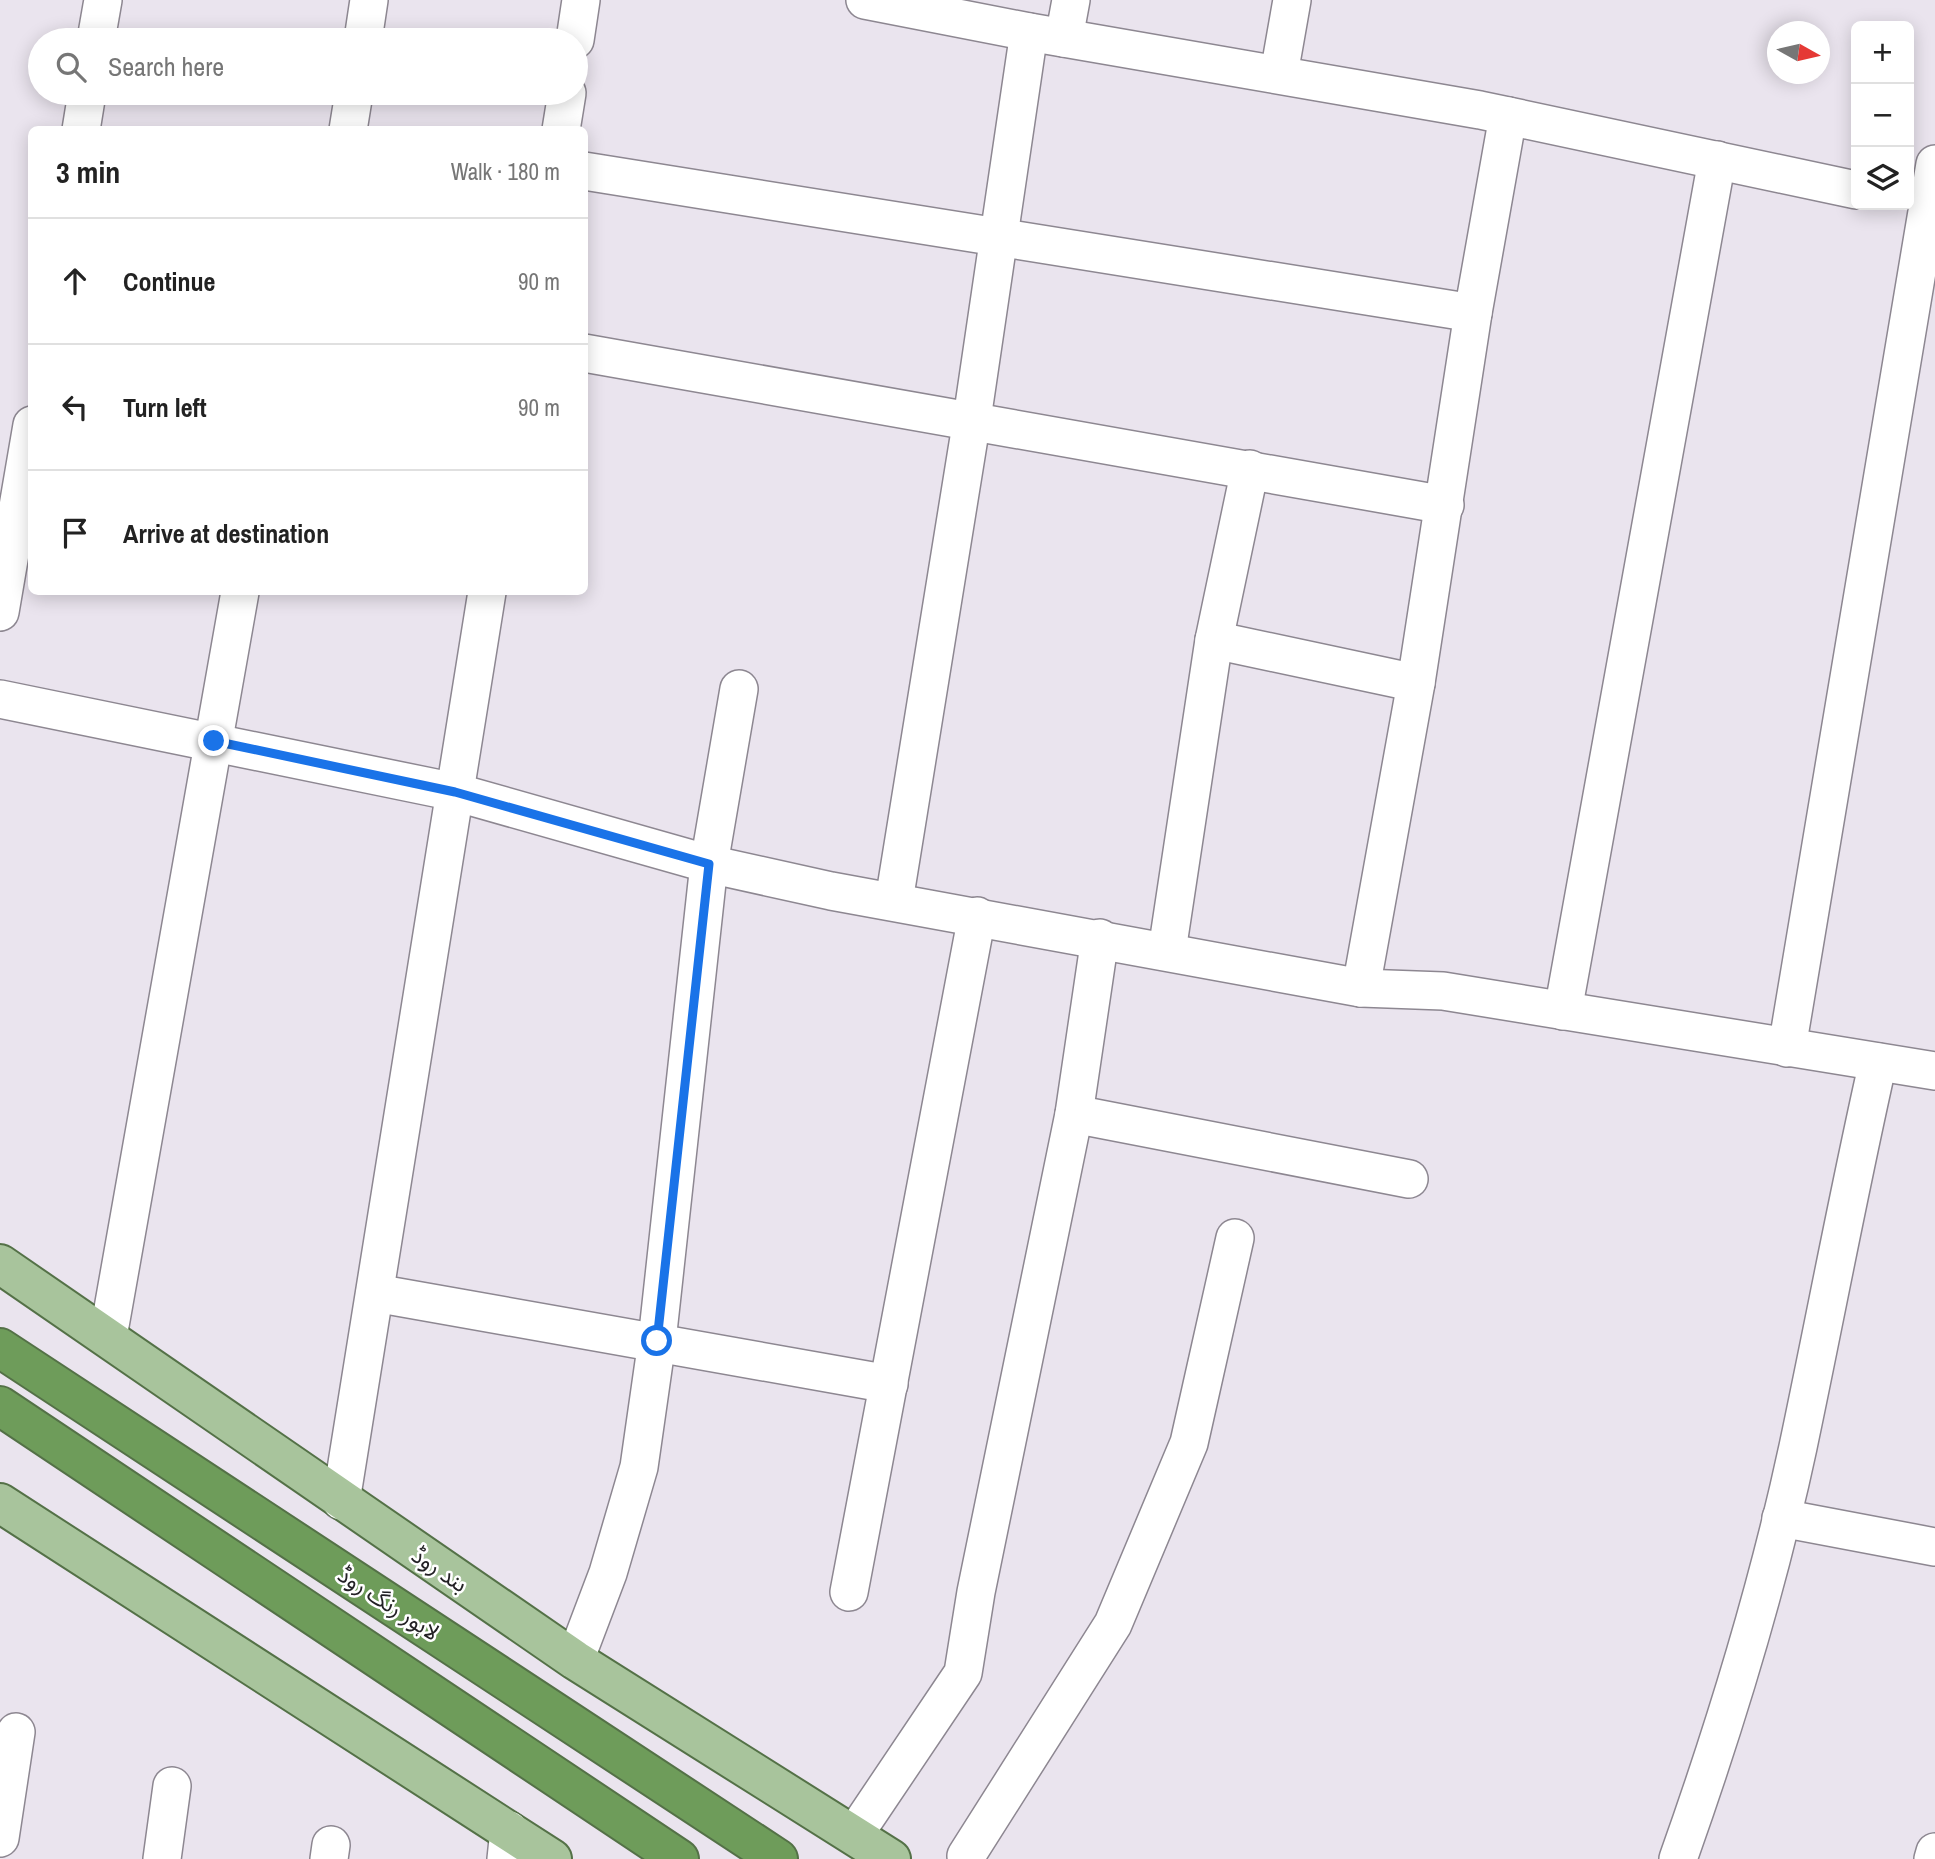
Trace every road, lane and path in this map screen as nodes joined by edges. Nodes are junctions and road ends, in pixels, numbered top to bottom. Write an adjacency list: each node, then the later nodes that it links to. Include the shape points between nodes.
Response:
1 (103, 0): 7 (street)
2 (369, 0): 8 (street)
3 (582, 0): 9 (street)
4 (865, 0): 10 (street)
5 (1071, 0): 11 (street)
6 (1292, 0): 12 (street)
7 (98, 28)
8 (365, 28)
9 (577, 28)
10 (1029, 32): 11 (street); 25 (street)
11 (1064, 38): 12 (street)
12 (1279, 74): 16 (street)
13 (85, 105): 17 (street)
14 (352, 105): 18 (street)
15 (565, 105): 19 (street)
16 (1508, 116): 20 (street); 26 (street)
17 (82, 126)
18 (349, 126)
19 (562, 126)
20 (1717, 160): 23 (street); 47 (street)
21 (1935, 164): 24 (street)
22 (588, 172): 25 (street)
23 (1851, 189)
24 (1919, 204): 48 (street)
25 (999, 237): 26 (street); 28 (street)
26 (1473, 313): 31 (street)
27 (588, 354): 28 (street)
28 (972, 419): 30 (street); 42 (street)
29 (28, 448): 34 (street)
30 (1250, 470): 31 (street); 35 (street)
31 (1445, 505): 36 (street)
32 (239, 595): 39 (street)
33 (487, 595): 40 (street)
34 (0, 611)
35 (1214, 639): 36 (street); 45 (street)
36 (1416, 683): 46 (street)
37 (738, 690): 41 (street)
38 (0, 699): 39 (street)
39 (214, 741): 40 (street); 56 (street)
40 (455, 792): 41 (street); 55 (street)
41 (709, 864): 42 (street); 57 (street)
42 (894, 901): 43 (street)
43 (977, 916): 44 (street); 59 (street)
44 (1100, 938): 45 (street); 51 (street)
45 (1167, 951): 46 (street)
46 (1361, 988): 47 (street, via 1443,991)
47 (1563, 1011): 48 (street)
48 (1787, 1048): 49 (street)
49 (1878, 1062): 50 (street); 63 (street)
50 (1935, 1071)
51 (1074, 1114): 52 (street); 69 (street, via 963,1673)
52 (1409, 1179)
53 (1235, 1238): 73 (street, via 1189,1443 1113,1624)
54 (0, 1264): 56 (main road, بند روڈ)
55 (375, 1293): 57 (street); 61 (street)
56 (108, 1337): 61 (main road, بند روڈ)
57 (657, 1341): 59 (street); 66 (street, via 632,1493)
58 (0, 1348): 77 (highway, لاہور رنگ روڈ)
59 (889, 1384): 65 (street)
60 (0, 1406): 76 (highway)
61 (341, 1501): 66 (main road, بند روڈ)
62 (0, 1503): 71 (main road)
63 (1781, 1518): 64 (street); 79 (street, via 1752,1633)
64 (1935, 1547)
65 (849, 1592)
66 (575, 1660): 69 (main road, بند روڈ)
67 (16, 1732): 70 (street)
68 (172, 1786): 74 (street)
69 (854, 1835): 78 (main road, بند روڈ)
70 (0, 1838)
71 (508, 1845): 75 (main road)
72 (1935, 1852): 80 (street)
73 (966, 1856)
74 (162, 1859)
75 (552, 1859)
76 (678, 1859)
77 (778, 1859)
78 (891, 1859)
79 (1678, 1859)
80 (1933, 1859)

